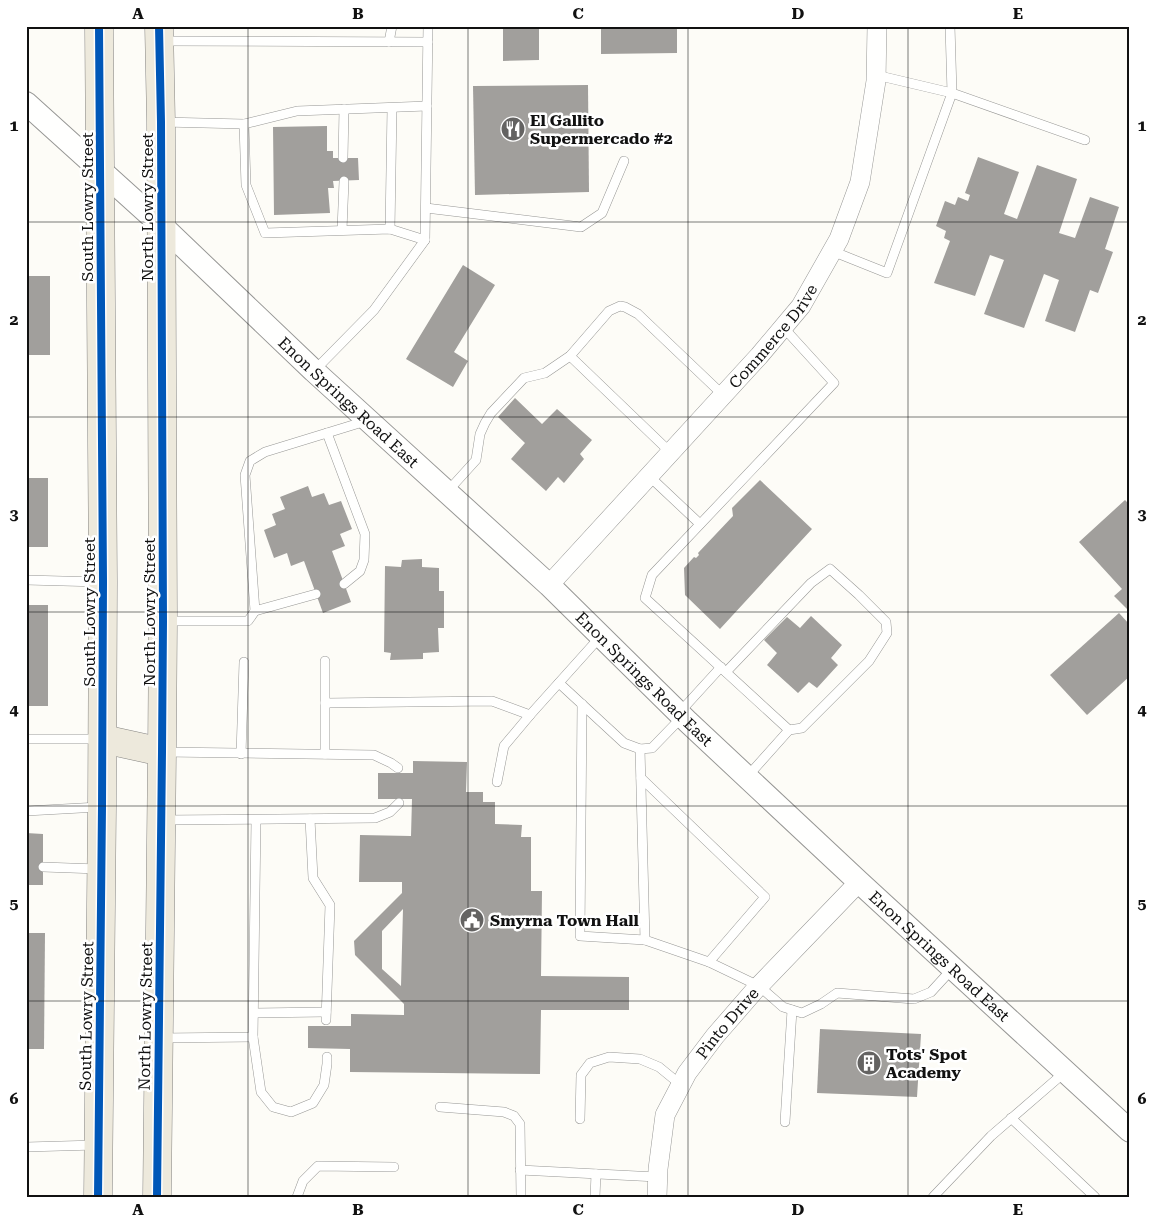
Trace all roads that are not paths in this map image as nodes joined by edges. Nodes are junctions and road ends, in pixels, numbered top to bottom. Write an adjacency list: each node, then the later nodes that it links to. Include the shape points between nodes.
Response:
1 (99, 26): 20 (main road, South Lowry Street)
2 (392, 26): 7 (lane)
3 (428, 26): 8 (lane)
4 (877, 26): 9 (street, Commerce Drive)
5 (950, 26): 10 (lane)
6 (159, 34): 7 (lane); 15 (main road, North Lowry Street)
7 (389, 42): 8 (lane)
8 (428, 42): 12 (lane)
9 (876, 75): 10 (lane); 27 (street, Commerce Drive, via 860,182)
10 (952, 92): 17 (lane); 27 (lane, via 887,273)
11 (26, 103): 20 (street, Enon Springs Road East)
12 (427, 106): 13 (lane); 22 (lane)
13 (392, 108): 14 (lane); 24 (lane)
14 (344, 110): 16 (lane, via 297,111); 18 (lane)
15 (161, 122): 16 (lane); 23 (main road, North Lowry Street)
16 (244, 124): 25 (lane, via 246,185 265,233)
17 (1085, 140)
18 (343, 158)
19 (624, 161): 22 (lane, via 602,213 581,227)
20 (101, 170): 23 (street, Enon Springs Road East); 39 (main road, South Lowry Street)
21 (344, 181): 25 (lane)
22 (426, 208): 26 (lane)
23 (160, 224): 30 (street, Enon Springs Road East); 44 (main road, North Lowry Street)
24 (390, 228): 25 (lane); 26 (lane)
25 (342, 230)
26 (425, 240): 30 (lane, via 374,310)
27 (832, 251): 28 (street, Commerce Drive, via 802,306)
28 (783, 327): 31 (street, Commerce Drive); 37 (lane, via 834,382)
29 (570, 356): 31 (lane, via 609,311 626,306); 34 (lane); 36 (lane, via 545,373 524,378 491,413 480,434 476,460)
30 (314, 371): 32 (street, Enon Springs Road East)
31 (723, 395): 34 (street, Commerce Drive)
32 (368, 420): 33 (lane); 36 (street, Enon Springs Road East)
33 (327, 433): 40 (lane, via 365,534 360,571); 43 (lane, via 265,452 250,461 245,476)
34 (670, 452): 35 (street, Commerce Drive)
35 (649, 476): 37 (lane); 41 (street, Commerce Drive)
36 (447, 492): 41 (street, Enon Springs Road East)
37 (700, 524): 48 (lane, via 652,575 646,598)
38 (26, 580): 39 (lane)
39 (103, 582): 56 (main road, South Lowry Street)
40 (344, 584)
41 (549, 585): 45 (street, Enon Springs Road East)
42 (316, 594): 43 (lane)
43 (255, 611): 44 (lane, via 248,621)
44 (163, 621): 58 (main road, North Lowry Street)
45 (601, 636): 49 (lane); 53 (street, Enon Springs Road East)
46 (325, 660): 50 (lane)
47 (244, 662): 59 (lane)
48 (723, 670): 53 (lane); 54 (lane); 54 (lane, via 811,583 830,569 859,595 886,622 887,633 868,661 802,728)
49 (559, 683): 51 (lane); 52 (lane)
50 (325, 703): 52 (lane, via 492,701); 60 (lane)
51 (582, 704): 57 (lane, via 624,743); 74 (lane, via 580,936)
52 (530, 715): 64 (lane, via 504,746)
53 (681, 715): 57 (lane, via 652,748); 62 (street, Enon Springs Road East)
54 (789, 730): 62 (lane)
55 (26, 739): 56 (lane)
56 (102, 739): 58 (main road); 66 (main road, South Lowry Street)
57 (640, 749): 63 (lane)
58 (162, 752): 59 (lane); 69 (main road, North Lowry Street)
59 (241, 754): 60 (lane)
60 (325, 754): 61 (lane, via 374,755)
61 (398, 768)
62 (747, 777): 73 (street, Enon Springs Road East)
63 (641, 778): 74 (lane); 75 (lane, via 765,897)
64 (497, 782)
65 (399, 803): 68 (lane, via 390,812 375,818)
66 (102, 807): 67 (lane); 72 (main road, South Lowry Street)
67 (26, 811)
68 (310, 819): 70 (lane); 79 (lane, via 313,878 330,905 326,1016)
69 (161, 820): 70 (lane); 81 (main road, North Lowry Street)
70 (256, 820): 79 (lane)
71 (43, 867): 72 (lane)
72 (101, 869): 90 (main road, South Lowry Street)
73 (859, 882): 76 (street, Enon Springs Road East); 77 (street, Pinto Drive)
74 (645, 940): 75 (lane)
75 (709, 962): 77 (lane)
76 (953, 968): 78 (lane, via 931,992 914,999 837,993 802,1013); 83 (street, Enon Springs Road East)
77 (759, 986): 78 (lane, via 783,1007); 84 (street, Pinto Drive, via 715,1036)
78 (792, 1010): 88 (lane)
79 (254, 1013): 80 (lane)
80 (254, 1037): 81 (lane); 82 (lane, via 261,1092 273,1107 291,1112 314,1103 324,1085)
81 (159, 1038): 97 (main road, North Lowry Street)
82 (327, 1057)
83 (1065, 1071): 86 (lane); 89 (street, Enon Springs Road East)
84 (681, 1085): 87 (lane, via 659,1067 640,1059 609,1056 590,1063 582,1075); 95 (street, Pinto Drive, via 665,1116)
85 (440, 1107): 93 (lane, via 504,1112 514,1116 520,1124)
86 (1011, 1118): 102 (lane); 103 (lane)
87 (580, 1119)
88 (785, 1122)
89 (1130, 1131)
90 (98, 1145): 91 (lane); 96 (main road, South Lowry Street)
91 (26, 1147)
92 (394, 1167): 98 (lane, via 318,1166 304,1181)
93 (520, 1170): 94 (lane); 99 (lane)
94 (596, 1174): 95 (lane); 100 (lane)
95 (658, 1177): 101 (street, Pinto Drive)
96 (98, 1197)
97 (157, 1197)
98 (297, 1197)
99 (521, 1197)
100 (595, 1197)
101 (657, 1197)
102 (934, 1197)
103 (1095, 1197)

